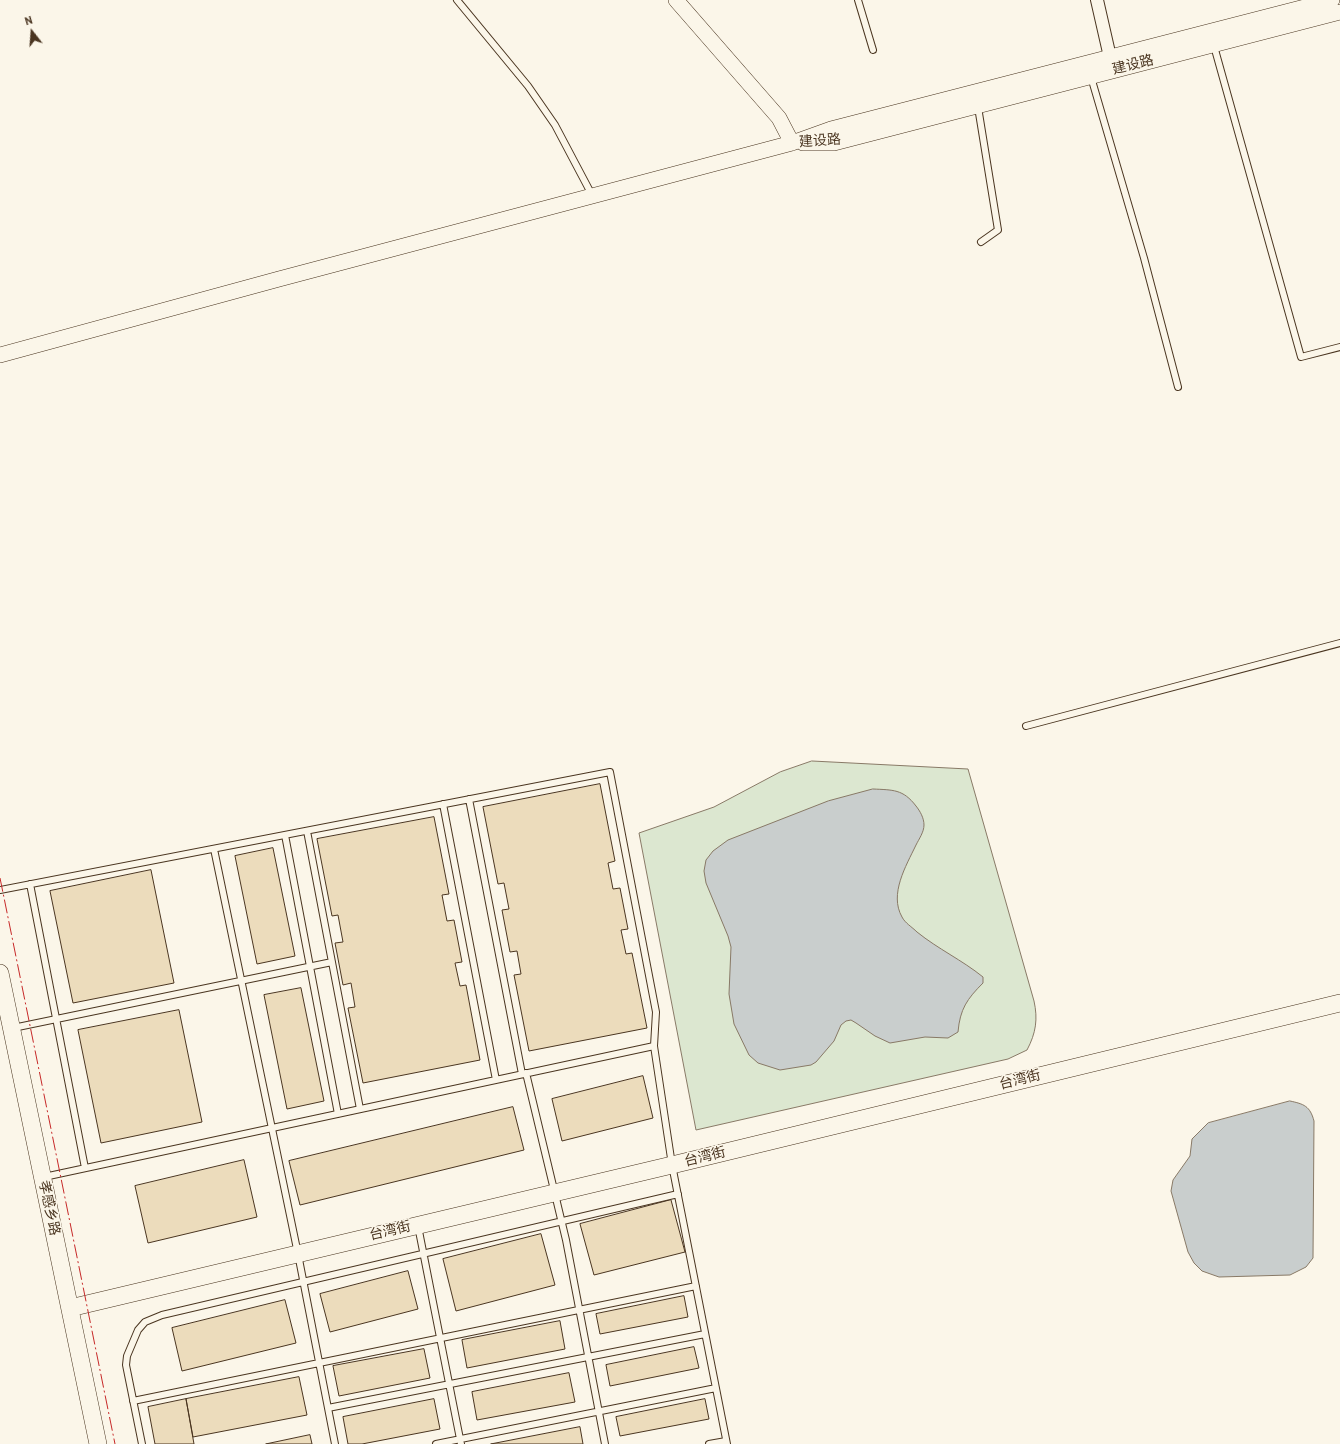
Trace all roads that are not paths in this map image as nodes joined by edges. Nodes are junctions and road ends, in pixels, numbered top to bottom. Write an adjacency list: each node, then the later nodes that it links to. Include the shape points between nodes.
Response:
1 (457, 0): 14 (lane, via 528,86 555,125)
2 (676, 0): 13 (street, via 779,118)
3 (858, 0): 9 (lane)
4 (1097, 0): 10 (street)
5 (1332, 0): 6 (street, 建设路)
6 (1301, 4): 10 (street, 建设路)
7 (1340, 12): 8 (street, 建设路)
8 (1213, 44): 11 (street, 建设路); 16 (lane, via 1301,357)
9 (873, 50)
10 (1110, 57): 13 (street, 建设路, via 831,129)
11 (1091, 76): 12 (street, 建设路); 18 (lane, via 1144,258)
12 (977, 105): 13 (street, 建设路, via 834,142); 15 (lane, via 998,230)
13 (792, 143): 14 (street)
14 (593, 196): 17 (street)
15 (981, 242)
16 (1340, 347)
17 (0, 356)
18 (1178, 387)
19 (1340, 643): 20 (lane)
20 (1026, 726)
21 (470, 799): 22 (lane); 35 (lane, via 610,772 656,1012); 36 (lane)
22 (443, 804): 23 (lane); 37 (lane)
23 (306, 831): 24 (lane); 28 (lane)
24 (285, 835): 25 (lane); 29 (lane)
25 (214, 848): 26 (lane); 31 (lane)
26 (30, 884): 27 (lane); 33 (lane)
27 (0, 890)
28 (332, 962): 29 (lane); 38 (lane)
29 (310, 967): 31 (lane); 39 (lane)
30 (0, 973): 34 (main road, 孝感乡路)
31 (241, 981): 33 (lane); 40 (lane)
32 (1340, 1004): 41 (main road, 台湾街)
33 (56, 1019): 34 (lane); 42 (lane)
34 (9, 1025): 43 (main road, 孝感乡路)
35 (654, 1046): 36 (lane); 41 (lane)
36 (524, 1074): 37 (lane); 44 (lane)
37 (496, 1080): 38 (lane)
38 (360, 1109): 39 (lane)
39 (338, 1114): 40 (lane)
40 (272, 1128): 42 (lane); 49 (lane)
41 (672, 1165): 44 (main road, 台湾街); 45 (lane)
42 (84, 1168): 43 (lane)
43 (43, 1177): 52 (main road, 孝感乡路)
44 (554, 1192): 46 (lane); 47 (main road, 台湾街)
45 (678, 1194): 46 (lane); 51 (lane)
46 (561, 1221): 48 (lane); 53 (lane)
47 (418, 1225): 48 (lane); 49 (main road, 台湾街)
48 (424, 1253): 50 (lane); 55 (lane)
49 (298, 1254): 50 (lane); 52 (main road, 台湾街)
50 (303, 1282): 57 (lane); 60 (lane, via 162,1315 145,1322 133,1340 127,1356 126,1365)
51 (696, 1286): 53 (lane); 54 (lane)
52 (70, 1308): 65 (main road, 孝感乡路)
53 (579, 1310): 55 (lane); 56 (lane)
54 (705, 1334): 56 (lane); 59 (lane)
55 (440, 1338): 57 (lane); 58 (lane)
56 (588, 1357): 58 (lane); 62 (lane)
57 (319, 1363): 60 (lane); 61 (lane)
58 (449, 1385): 61 (lane); 63 (lane)
59 (716, 1388): 62 (lane); 64 (lane)
60 (133, 1401): 66 (lane)
61 (328, 1408): 67 (lane)
62 (599, 1411): 63 (lane); 69 (lane)
63 (460, 1442): 68 (lane)
64 (727, 1442): 70 (lane)
65 (98, 1444)
66 (142, 1444)
67 (335, 1444)
68 (436, 1444)
69 (605, 1444)
70 (709, 1444)

